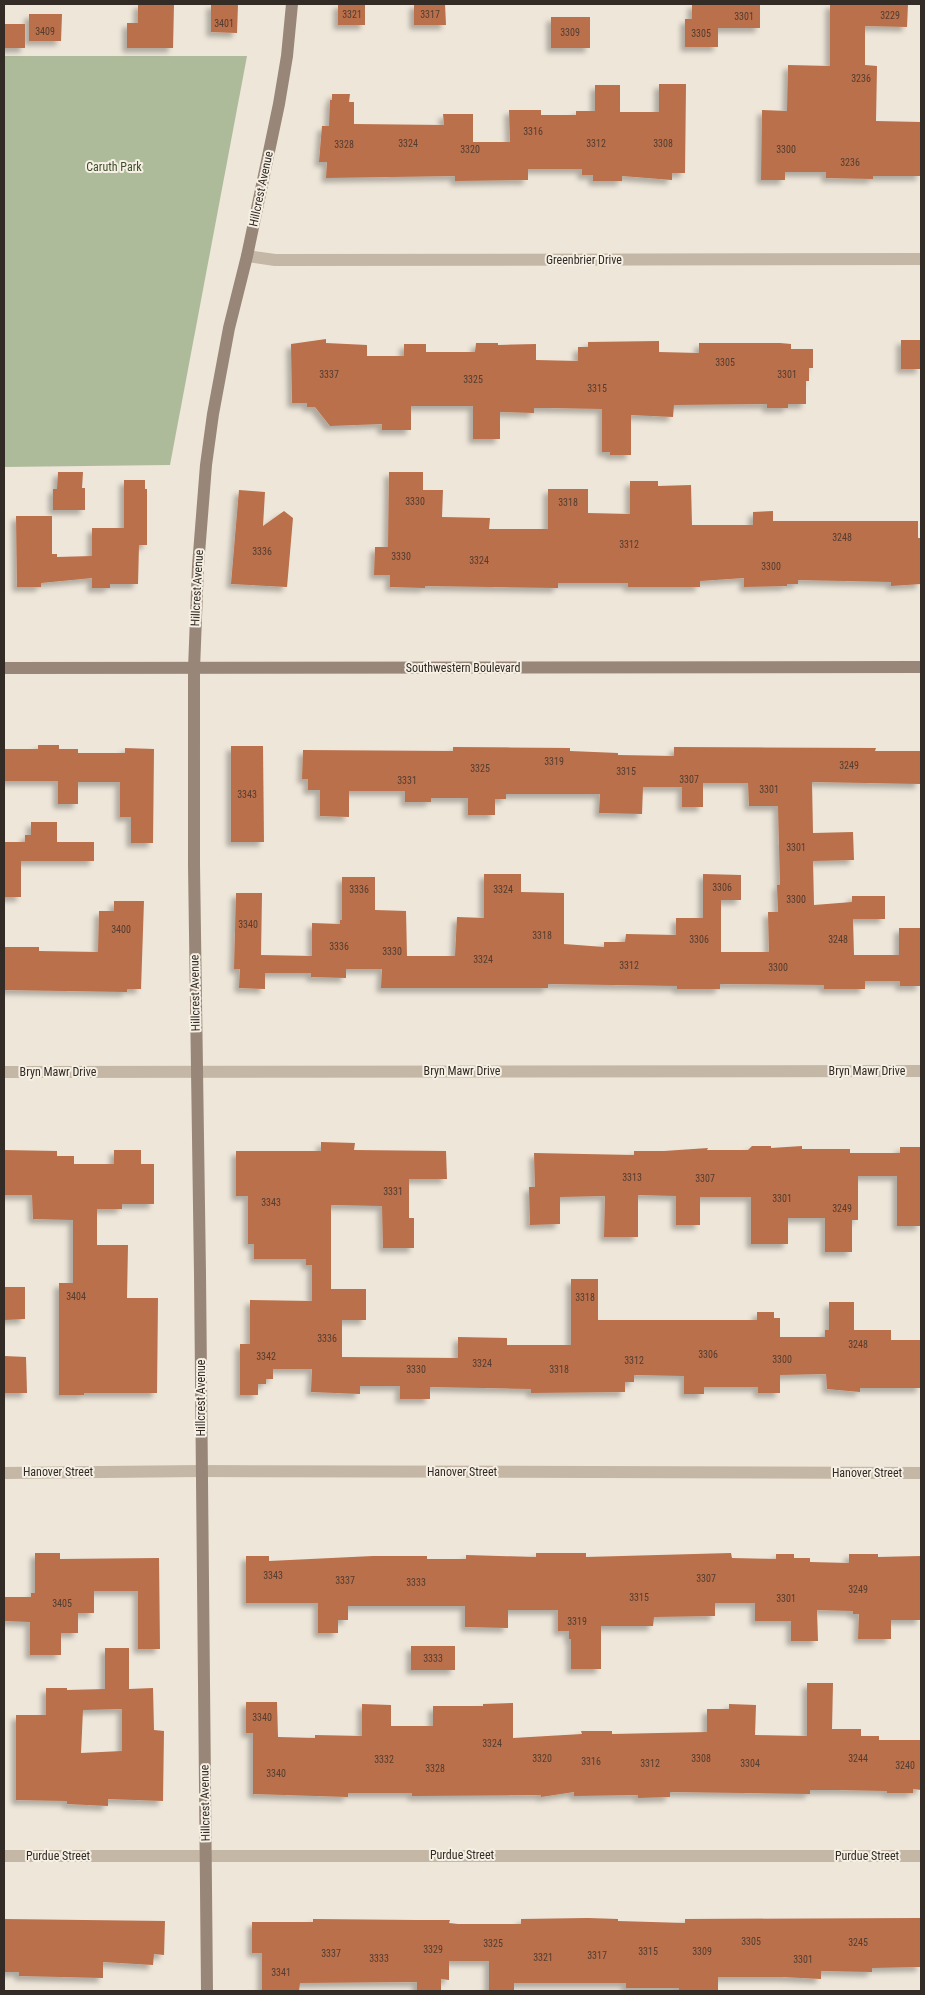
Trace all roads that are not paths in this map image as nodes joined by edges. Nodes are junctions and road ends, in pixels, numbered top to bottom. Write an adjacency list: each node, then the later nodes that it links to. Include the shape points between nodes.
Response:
1 (292, 4): 2 (street, Hillcrest Avenue, via 279,104)
2 (247, 256): 3 (street, Greenbrier Drive, via 275,260); 6 (street, Hillcrest Avenue, via 229,328 206,465)
3 (921, 260)
4 (921, 667): 6 (street, Southwestern Boulevard)
5 (4, 668): 6 (street, Southwestern Boulevard)
6 (194, 668): 7 (street, Hillcrest Avenue)
7 (196, 1071): 8 (street, Bryn Mawr Drive); 9 (street, Bryn Mawr Drive); 10 (street, Hillcrest Avenue)
8 (921, 1071)
9 (4, 1072)
10 (201, 1471): 11 (street, Hanover Street); 12 (street, Hanover Street); 13 (street, Hillcrest Avenue)
11 (4, 1473)
12 (921, 1473)
13 (206, 1855): 14 (street, Purdue Street); 15 (street, Purdue Street); 16 (street, Hillcrest Avenue)
14 (4, 1856)
15 (921, 1856)
16 (207, 1991)

